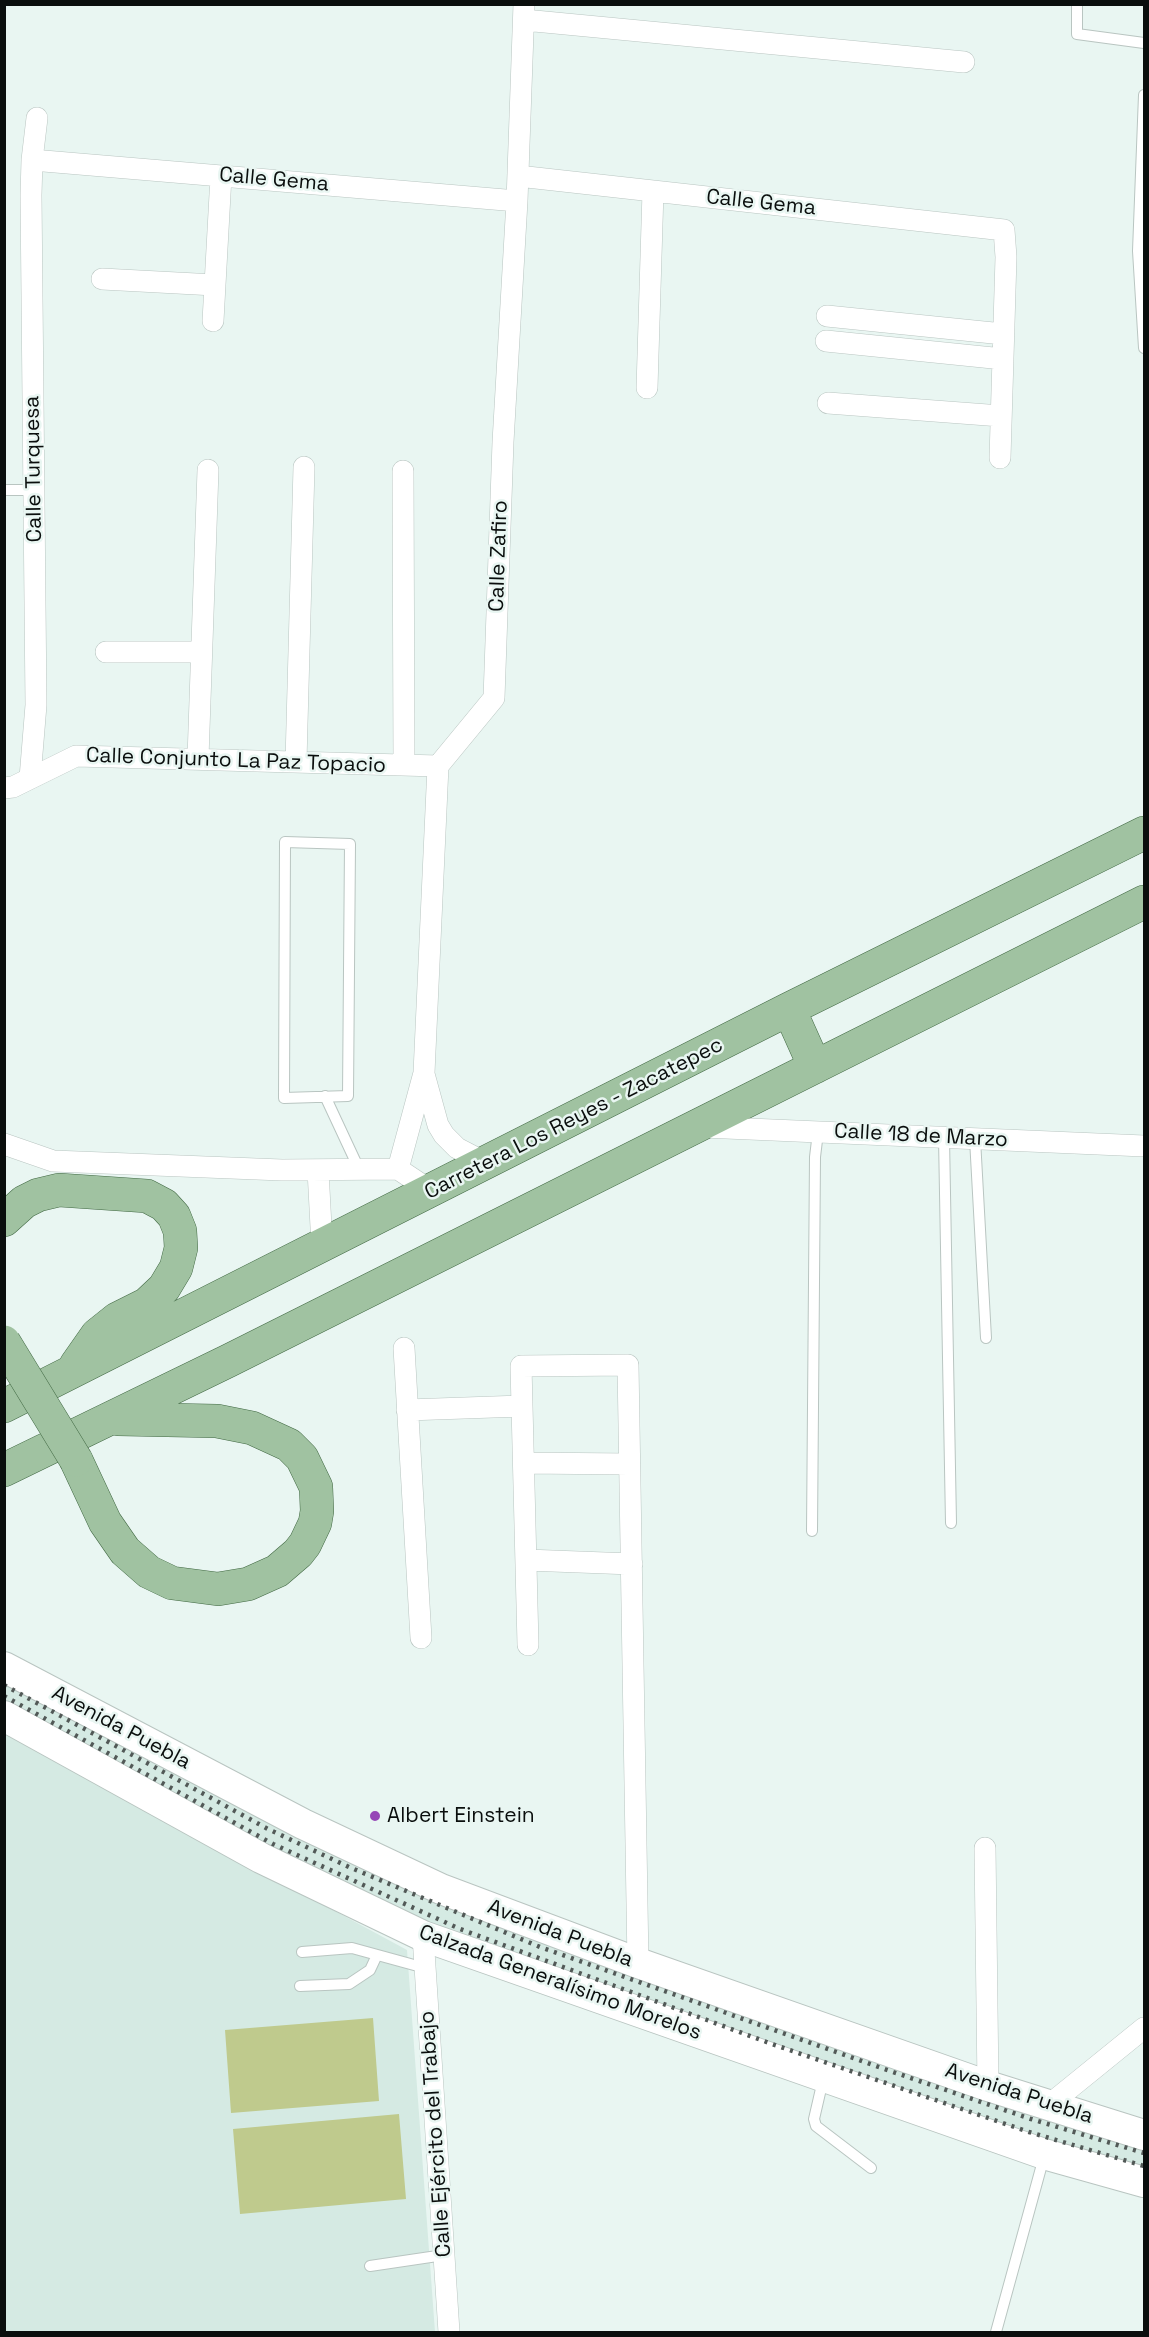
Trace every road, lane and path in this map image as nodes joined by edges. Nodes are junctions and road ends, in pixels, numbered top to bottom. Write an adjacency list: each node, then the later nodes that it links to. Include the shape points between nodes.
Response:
1 (1077, 4): 3 (lane, via 1077,34)
2 (524, 12): 4 (street); 9 (street, Calle Zafiro)
3 (1144, 43)
4 (964, 62)
5 (1144, 95): 18 (lane, via 1138,251)
6 (37, 118): 7 (street, Calle Turquesa)
7 (32, 160): 8 (street, Calle Gema); 28 (street, Calle Turquesa)
8 (221, 176): 11 (street, Calle Gema); 13 (street)
9 (518, 176): 10 (street, Calle Gema); 11 (street, Calle Zafiro)
10 (653, 191): 16 (street, Calle Gema, via 1004,230); 20 (street)
11 (517, 201): 34 (street, Calle Zafiro, via 494,698)
12 (102, 279): 13 (street)
13 (215, 285): 15 (street)
14 (827, 316): 16 (street)
15 (213, 321)
16 (1004, 334): 19 (street)
17 (826, 340): 19 (street)
18 (1144, 348)
19 (1003, 360): 22 (street)
20 (647, 388)
21 (828, 403): 22 (street)
22 (1001, 416): 23 (street)
23 (1000, 458)
24 (303, 467): 32 (street)
25 (208, 470): 30 (street)
26 (403, 471): 33 (street)
27 (4, 490): 28 (lane)
28 (34, 490): 35 (street, Calle Turquesa, via 36,705)
29 (106, 652): 30 (street)
30 (201, 652): 31 (street)
31 (198, 758): 32 (street, Calle Conjunto La Paz Topacio); 35 (street, Calle Conjunto La Paz Topacio, via 76,756)
32 (296, 760): 33 (street, Calle Conjunto La Paz Topacio)
33 (404, 765): 34 (street, Calle Conjunto La Paz Topacio)
34 (438, 766): 41 (street)
35 (30, 778): 36 (street, Calle Conjunto La Paz Topacio)
36 (4, 788)
37 (1144, 833): 39 (main road, Carretera Los Reyes - Zacatepec)
38 (1144, 902): 40 (main road)
39 (789, 1009): 40 (main road); 49 (main road, Carretera Los Reyes - Zacatepec)
40 (815, 1067): 43 (main road)
41 (424, 1073): 49 (street, via 444,1135 457,1149); 51 (street)
42 (325, 1096): 42 (lane, via 348,1096 350,844 285,842 284,1098); 50 (lane)
43 (697, 1126): 44 (street, Calle 18 de Marzo); 63 (main road)
44 (818, 1132): 45 (street, Calle 18 de Marzo); 68 (lane)
45 (944, 1138): 46 (street, Calle 18 de Marzo); 67 (lane)
46 (975, 1139): 48 (street, Calle 18 de Marzo); 56 (lane)
47 (4, 1144): 52 (street, via 53,1161)
48 (1144, 1146)
49 (486, 1163): 53 (main road, Carretera Los Reyes - Zacatepec)
50 (359, 1169): 51 (street); 52 (street)
51 (398, 1169): 53 (street)
52 (318, 1170): 55 (street)
53 (431, 1191): 55 (main road, Carretera Los Reyes - Zacatepec)
54 (4, 1220): 59 (main road, via 24,1202 59,1190 147,1196 165,1205 177,1223 181,1248 176,1268 164,1288 147,1304 117,1319 97,1335)
55 (322, 1246): 59 (main road, Carretera Los Reyes - Zacatepec)
56 (986, 1338)
57 (4, 1342): 63 (main road, bridge, via 76,1460 105,1522 136,1563 149,1572 172,1583 218,1589 248,1584 277,1570 305,1544 315,1523 316,1487 302,1458 290,1445 252,1428 217,1420)
58 (404, 1348): 62 (street)
59 (70, 1372): 60 (main road, Carretera Los Reyes - Zacatepec)
60 (4, 1406)
61 (522, 1406): 62 (street); 64 (street); 65 (street, via 521,1366 628,1365)
62 (407, 1410): 71 (street)
63 (110, 1419): 66 (main road)
64 (524, 1463): 65 (street); 69 (street)
65 (629, 1464): 70 (street)
66 (4, 1470)
67 (951, 1523)
68 (812, 1531)
69 (526, 1560): 70 (street); 72 (street)
70 (632, 1564): 79 (street)
71 (421, 1638)
72 (528, 1645)
73 (4, 1666): 79 (main road, Avenida Puebla, via 303,1824 441,1889)
74 (4, 1716): 76 (main road, Calzada Generalísimo Morelos, via 261,1858)
75 (985, 1848): 84 (street)
76 (423, 1936): 80 (street, Calle Ejército del Trabajo); 83 (main road, Calzada Generalísimo Morelos)
77 (302, 1952): 78 (lane, via 352,1948)
78 (377, 1955): 80 (lane); 81 (lane, via 370,1970 349,1984)
79 (638, 1963): 84 (main road, Avenida Puebla)
80 (425, 1968): 90 (street, Calle Ejército del Trabajo)
81 (300, 1986)
82 (1144, 2028): 85 (street)
83 (824, 2077): 87 (main road, Calzada Generalísimo Morelos); 88 (lane, via 814,2118 816,2126)
84 (988, 2086): 85 (main road, Avenida Puebla)
85 (1049, 2104): 86 (main road, Avenida Puebla)
86 (1144, 2135)
87 (1044, 2154): 89 (main road, Calzada Generalísimo Morelos); 93 (lane)
88 (871, 2168)
89 (1144, 2182)
90 (444, 2255): 91 (lane); 92 (street, Calle Ejército del Trabajo)
91 (370, 2266)
92 (449, 2332)
93 (996, 2332)

